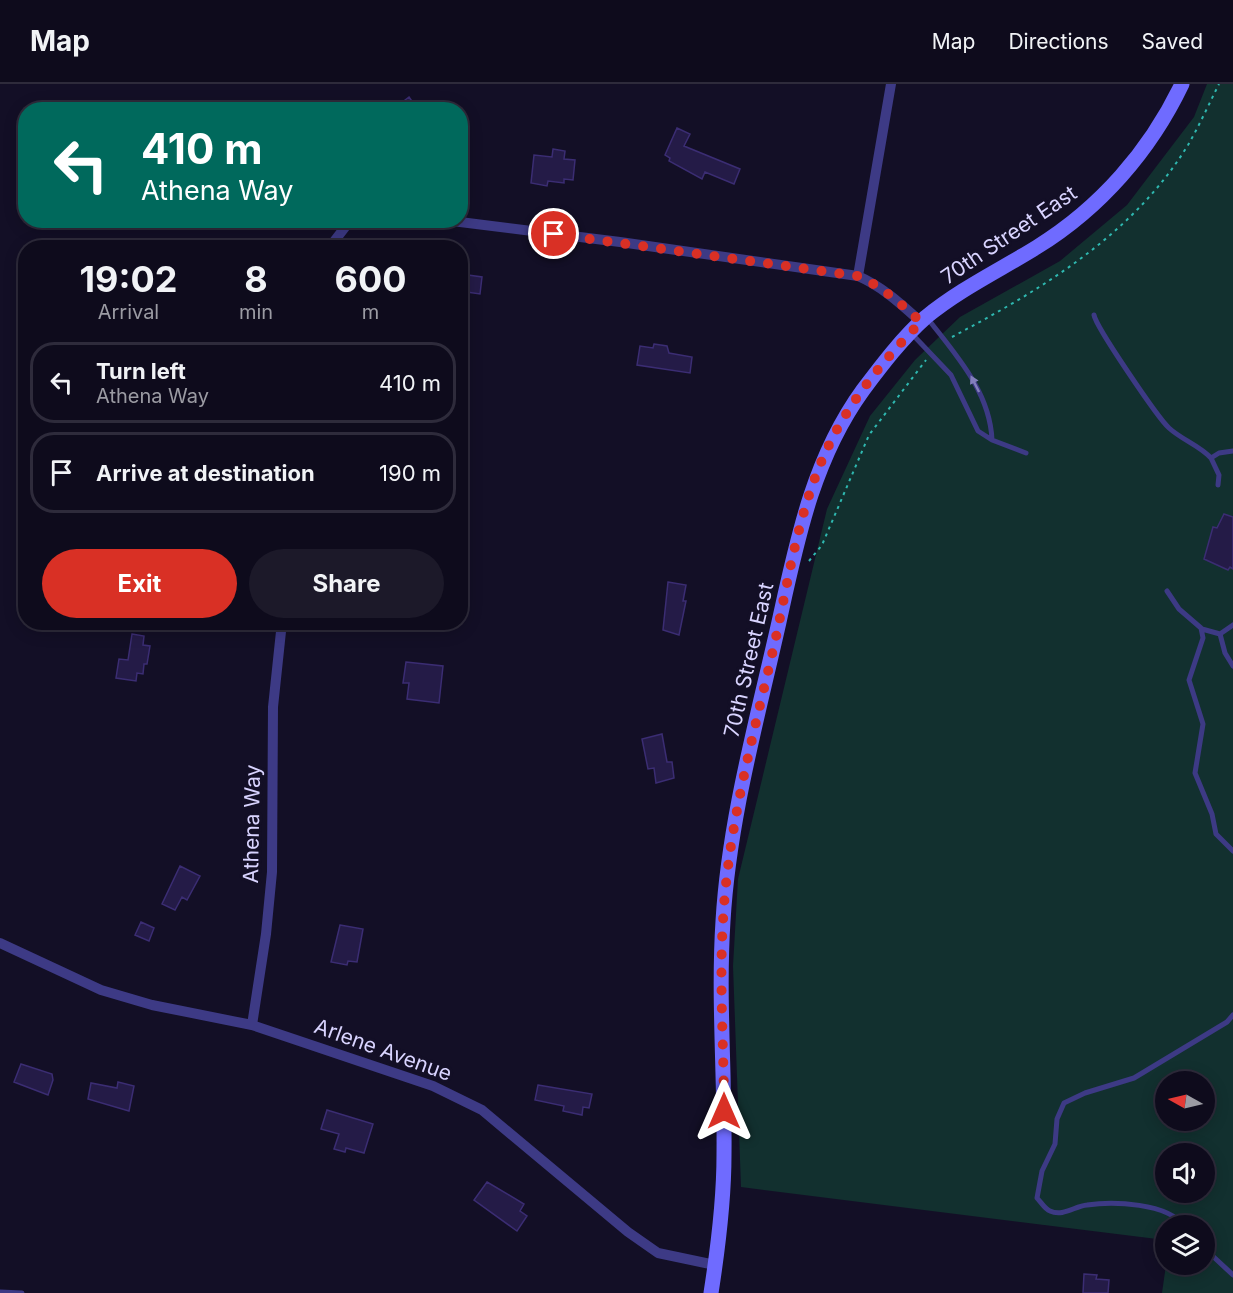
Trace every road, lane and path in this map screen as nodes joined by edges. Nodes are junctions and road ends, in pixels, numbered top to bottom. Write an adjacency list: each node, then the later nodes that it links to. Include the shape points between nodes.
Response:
1 (891, 84): 7 (street)
2 (1182, 84): 9 (main road, 70th Street East, via 1152,137 1094,204)
3 (1219, 84): 10 (path, via 1187,146 1145,202 1109,238 1047,284)
4 (468, 223): 7 (street)
5 (344, 228): 6 (street)
6 (335, 240)
7 (858, 276): 9 (street, via 895,298)
8 (1094, 315): 15 (lane, via 1110,346 1166,424)
9 (919, 324): 10 (lane); 11 (lane); 30 (main road, 70th Street East, via 863,390 833,436 814,482 737,809 723,922 724,1158)
10 (945, 341): 12 (lane, one-way to 10, via 979,391)
11 (932, 353): 12 (lane, via 951,375 978,431); 17 (path, via 869,435 822,545)
12 (992, 440): 14 (lane)
13 (1233, 451): 15 (lane)
14 (1026, 453)
15 (1211, 458): 16 (lane, via 1219,475)
16 (1218, 485)
17 (808, 561)
18 (1167, 591): 20 (lane, via 1179,609)
19 (1233, 625): 22 (lane)
20 (1202, 628): 22 (lane); 24 (lane, via 1203,638 1189,680 1203,724 1195,773 1216,834)
21 (281, 630): 27 (street, Athena Way, via 273,707 272,872)
22 (1220, 634): 23 (lane)
23 (1233, 666)
24 (1233, 851)
25 (0, 944): 27 (street, Arlene Avenue, via 101,990 152,1005)
26 (1233, 1015): 28 (lane, via 1134,1078 1064,1103 1057,1119 1055,1144 1036,1192 1036,1198 1050,1211 1059,1213 1089,1204 1136,1205)
27 (252, 1025): 30 (street, Arlene Avenue, via 433,1086 482,1110 658,1253)
28 (1172, 1215)
29 (1215, 1258): 31 (lane)
30 (715, 1265): 34 (main road, 70th Street East)
31 (1233, 1275)
32 (0, 1292): 33 (lane)
33 (22, 1293)
34 (711, 1293)

